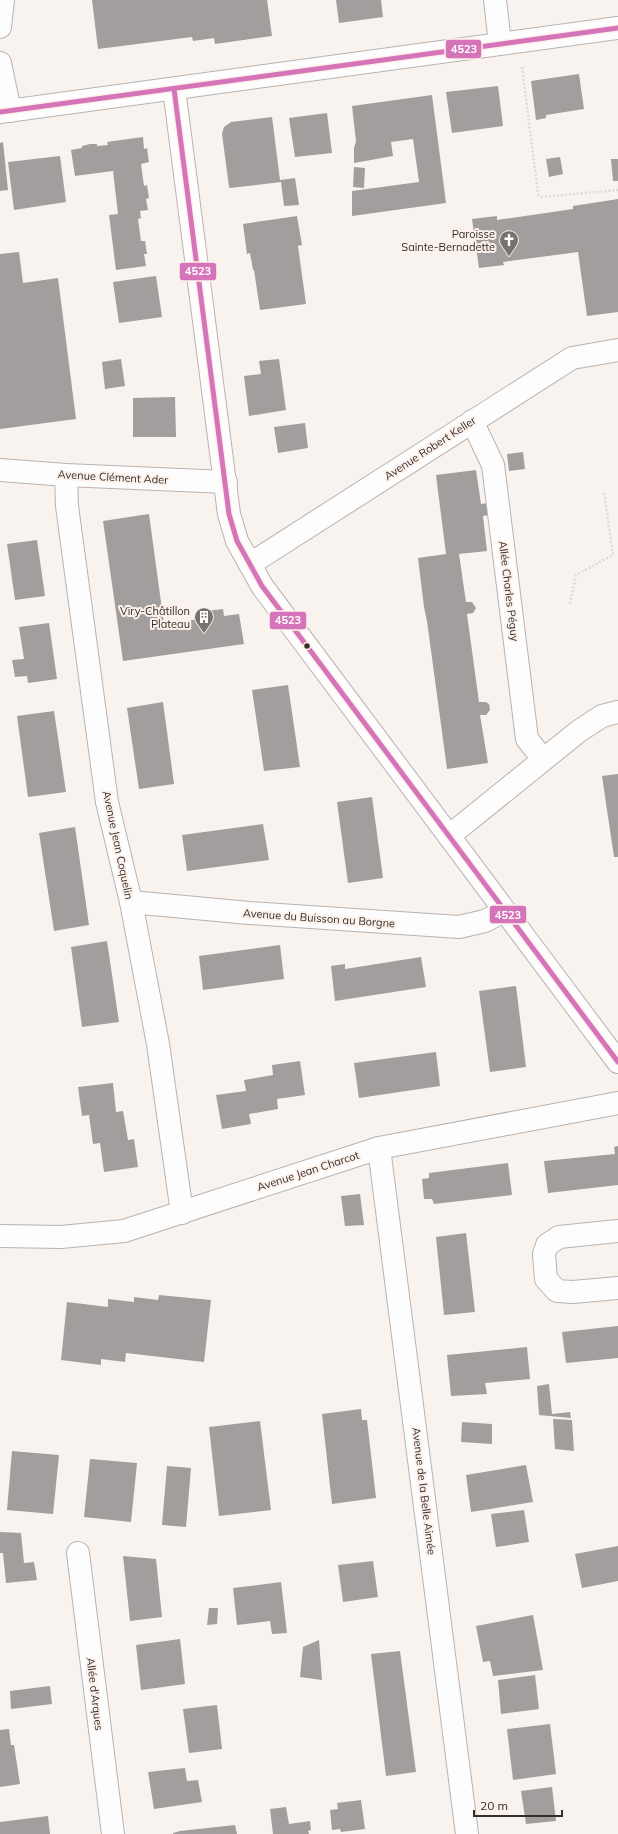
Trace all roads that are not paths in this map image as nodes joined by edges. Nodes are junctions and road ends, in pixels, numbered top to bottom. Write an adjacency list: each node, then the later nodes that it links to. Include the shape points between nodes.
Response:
1 (3, 0): 3 (street)
2 (495, 0): 5 (street)
3 (0, 27)
4 (618, 28): 5 (street)
5 (509, 42): 7 (street)
6 (0, 63): 8 (street)
7 (174, 89): 8 (street); 13 (street)
8 (5, 111)
9 (618, 350): 10 (street, Avenue Robert Keller, via 572,358)
10 (472, 421): 14 (street, Avenue Robert Keller); 16 (street, Allée Charles Péguy, via 493,465 527,739)
11 (0, 470): 12 (street, Avenue Clément Ader)
12 (66, 475): 13 (street, Avenue Clément Ader); 18 (street, Avenue Jean Coquelin, via 67,506 107,802)
13 (226, 482): 14 (street, via 229,514 237,541)
14 (250, 564): 17 (street, via 262,586)
15 (618, 712): 16 (street, via 593,721)
16 (543, 759): 17 (street)
17 (449, 836): 19 (street)
18 (130, 902): 19 (street, Avenue du Buisson au Borgne, via 256,914 459,927 485,921); 23 (street, Avenue Jean Coquelin, via 158,1044)
19 (504, 911): 20 (street)
20 (618, 1062)
21 (618, 1103): 22 (street, Avenue Jean Charcot)
22 (379, 1148): 23 (street, Avenue Jean Charcot); 29 (street, Avenue de la Belle Aimée)
23 (182, 1214): 25 (street, Avenue Jean Charcot, via 124,1231 61,1237)
24 (618, 1231): 26 (street, via 559,1237 547,1245 544,1254 546,1279 557,1290 573,1292)
25 (0, 1236)
26 (618, 1288)
27 (78, 1553): 28 (street, Allée d'Arques)
28 (113, 1834)
29 (467, 1834)

